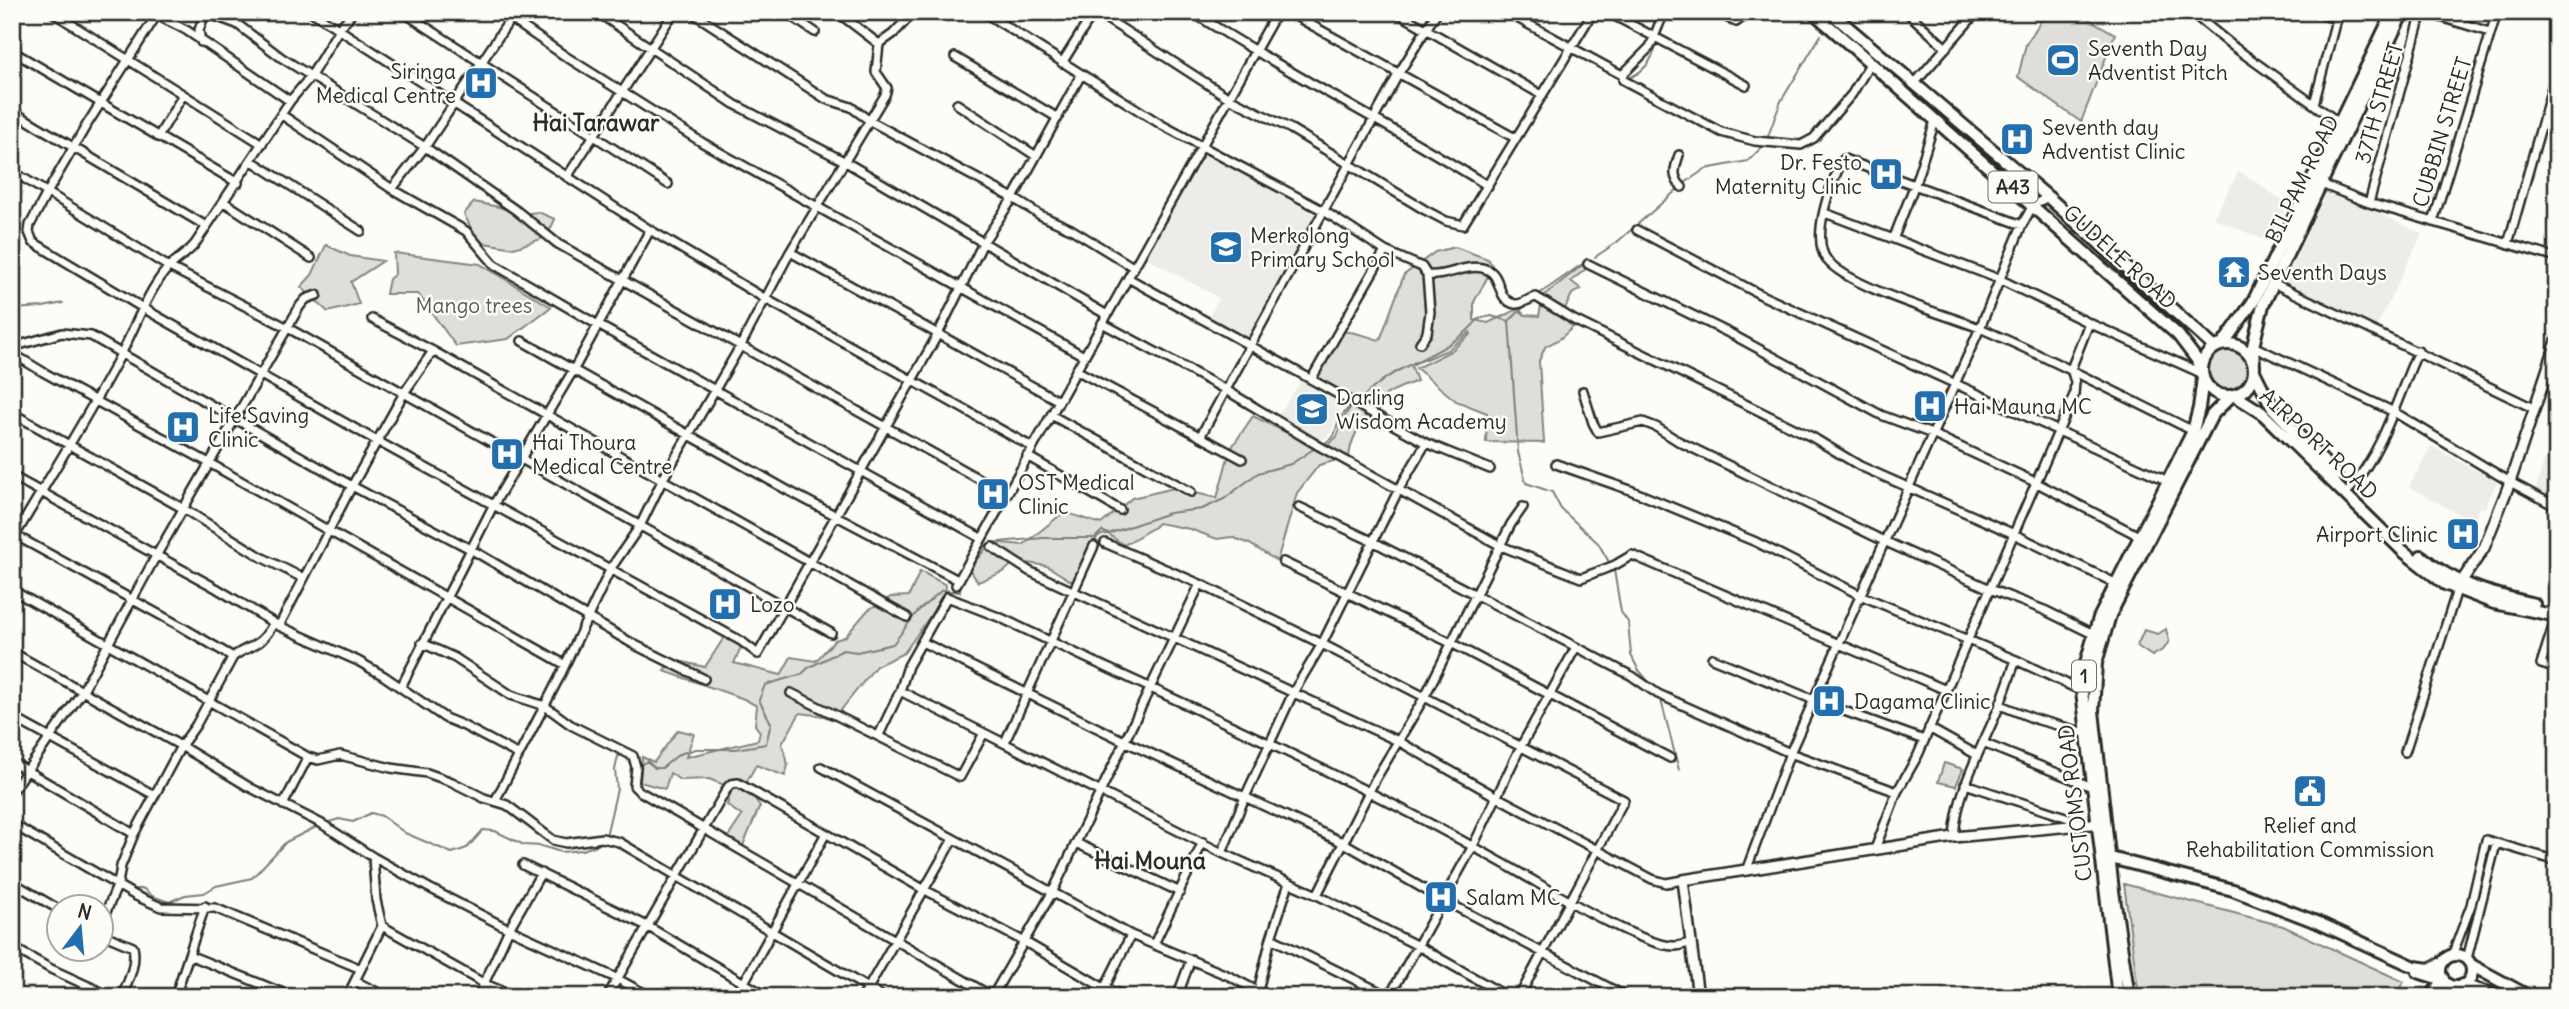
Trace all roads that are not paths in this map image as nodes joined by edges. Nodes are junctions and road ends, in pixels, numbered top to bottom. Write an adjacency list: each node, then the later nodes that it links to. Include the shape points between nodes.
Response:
1 (52, 12): 54 (street)
2 (180, 12): 40 (street)
3 (312, 12): 41 (street)
4 (353, 12): 41 (street)
5 (403, 12): 56 (street)
6 (500, 12): 39 (street)
7 (597, 12): 48 (street)
8 (674, 12): 48 (street)
9 (691, 12): 78 (street, via 826,99 851,107)
10 (785, 12): 43 (street)
11 (837, 12): 47 (street)
12 (914, 12): 47 (street)
13 (1095, 12): 57 (street); 68 (street)
14 (1192, 12): 52 (street)
15 (1277, 12): 52 (street)
16 (1288, 12): 59 (street)
17 (1396, 12): 42 (street)
18 (1437, 12): 42 (street)
19 (1506, 12): 50 (street)
20 (1593, 12): 50 (street)
21 (1606, 12): 45 (street)
22 (1664, 12): 45 (street)
23 (1716, 12): 24 (street, via 1735,22)
24 (1750, 12)
25 (1813, 12): 55 (main road, GUDELE ROAD / A43)
26 (1830, 12): 63 (main road, GUDELE ROAD / A43)
27 (1907, 12): 49 (street)
28 (1977, 12): 49 (street)
29 (2191, 12): 72 (street)
30 (2313, 12): 38 (street)
31 (2393, 12): 80 (main road, BILPAM ROAD)
32 (2403, 12): 80 (main road, BILPAM ROAD)
33 (2423, 12): 44 (street); 106 (street, 37TH STREET)
34 (2497, 12): 44 (street, CUBBIN STREET)
35 (205, 13): 46 (street, via 199,30); 61 (street, via 237,24)
36 (985, 13): 57 (street)
37 (154, 14): 40 (street); 54 (street)
38 (2337, 15): 72 (street)
39 (513, 16): 56 (street); 65 (street)
40 (168, 21): 46 (street)
41 (340, 29): 61 (street); 73 (street)
42 (1426, 30): 59 (street); 66 (street)
43 (815, 32)
44 (2490, 32): 111 (street, CUBBIN STREET)
45 (1653, 36): 50 (street, via 1650,47 1622,75); 64 (street)
46 (201, 42): 69 (street)
47 (879, 44): 78 (street, via 876,72 887,88)
48 (651, 48): 65 (street); 91 (street, via 734,104)
49 (1946, 48): 63 (street)
50 (1571, 49): 66 (street)
51 (12, 51): 70 (street)
52 (1254, 52): 68 (street); 77 (street)
53 (955, 57): 76 (street)
54 (129, 59): 67 (street); 70 (street)
55 (1871, 62): 62 (street, via 1852,94 1814,138 1801,145 1721,132); 79 (main road, GUDELE ROAD / A43)
56 (481, 63): 73 (street); 82 (street)
57 (1062, 63): 60 (street)
58 (2557, 70): 119 (street)
59 (1399, 73): 77 (street); 83 (street)
60 (1081, 75): 76 (street); 85 (street, via 1161,125)
61 (311, 76): 69 (street); 86 (street)
62 (1623, 80)
63 (1914, 84): 103 (main road, GUDELE ROAD / A43)
64 (1746, 85)
65 (622, 93): 82 (street); 108 (street, via 703,144)
66 (1542, 94): 83 (street)
67 (183, 95): 81 (street); 84 (street)
68 (1229, 98): 85 (street); 92 (street)
69 (290, 101): 75 (street)
70 (100, 104): 81 (street); 87 (street)
71 (957, 104): 89 (street)
72 (2314, 104): 80 (street)
73 (453, 105): 86 (street); 94 (street)
74 (12, 111): 87 (street)
75 (282, 115): 84 (street); 101 (street)
76 (1058, 118): 89 (street)
77 (1376, 119): 92 (street); 100 (street)
78 (870, 121): 91 (street); 104 (street)
79 (1935, 121): 98 (street); 107 (main road, GUDELE ROAD / A43)
80 (2344, 125): 99 (main road, BILPAM ROAD); 149 (main road, BILPAM ROAD, via 2253,302)
81 (158, 137): 95 (street)
82 (593, 137): 94 (street); 96 (street)
83 (1516, 138): 100 (street)
84 (262, 144): 90 (street)
85 (1203, 145): 109 (street); 126 (street)
86 (425, 147): 101 (street); 129 (street, via 558,244)
87 (73, 148): 102 (street); 113 (street)
88 (1679, 155): 97 (street, via 1673,172)
89 (1036, 156): 104 (street)
90 (252, 161): 95 (street); 116 (street)
91 (844, 161): 108 (street); 118 (street)
92 (1350, 166): 100 (street, via 1455,224 1464,225); 109 (street)
93 (12, 170): 102 (street)
94 (567, 177): 114 (street)
95 (238, 183): 105 (street)
96 (668, 184)
97 (1679, 184)
98 (1915, 184): 110 (street, via 1844,159); 112 (street); 117 (street)
99 (2321, 184): 106 (street); 131 (main road, BILPAM ROAD)
100 (1488, 186)
101 (392, 189): 140 (street, via 466,231 495,264)
102 (47, 193): 125 (street); 135 (street, via 30,225 33,242)
103 (2048, 197): 107 (street, A43); 149 (main road, GUDELE ROAD / A43)
104 (1013, 198): 118 (street); 126 (street)
105 (224, 202): 113 (street); 122 (street)
106 (2370, 203): 111 (street)
107 (2033, 205): 112 (street); 163 (main road, GUDELE ROAD / A43, via 2178,335 2197,360)
108 (817, 206): 121 (street); 132 (street)
109 (1324, 211): 120 (street); 148 (street)
110 (1825, 213): 117 (street); 142 (street, via 1820,233 1827,260 1871,287)
111 (2433, 222): 119 (street)
112 (2022, 225): 130 (street)
113 (206, 226): 125 (street, via 186,255)
114 (650, 230): 129 (street); 134 (street)
115 (1637, 230): 166 (street, via 1763,296)
116 (361, 231)
117 (1894, 237): 130 (street)
118 (984, 241): 132 (street); 136 (street)
119 (2508, 244): 123 (street)
120 (1385, 251): 127 (street, via 1413,261); 164 (street)
121 (790, 252): 134 (street); 143 (street)
122 (311, 258)
123 (2557, 258)
124 (1588, 264): 184 (street, via 1881,415)
125 (169, 267): 135 (street); 141 (street)
126 (1133, 267): 128 (street)
127 (1427, 275): 146 (street, via 1430,312 1427,334); 203 (street, via 1486,269 1495,275 1500,291 1511,302 1520,304 1536,297)
128 (1128, 278): 136 (street); 148 (street)
129 (623, 279): 140 (street); 147 (street)
130 (1999, 279): 139 (street); 142 (street)
131 (2273, 283): 150 (main road, BILPAM ROAD); 153 (street)
132 (960, 288): 143 (street); 156 (street)
133 (317, 295): 141 (street, via 306,299)
134 (764, 298): 147 (street); 165 (street)
135 (142, 308): 155 (street); 162 (street)
136 (1107, 315): 138 (street)
137 (372, 319): 152 (street)
138 (1102, 323): 156 (street); 168 (street)
139 (2088, 323): 159 (street); 163 (street)
140 (598, 325): 158 (street); 167 (street)
141 (288, 328): 162 (street); 170 (street)
142 (1980, 328): 159 (street); 166 (street)
143 (938, 334): 165 (street); 173 (street)
144 (522, 341): 158 (street)
145 (2557, 341): 157 (street)
146 (1420, 343)
147 (741, 345): 167 (street); 180 (street)
148 (1251, 345): 164 (street); 168 (street)
149 (2219, 345): 160 (main road, via 2244,349); 163 (main road, 1, via 2204,359)
150 (2253, 346): 160 (main road, BILPAM ROAD); 175 (street)
151 (12, 347): 155 (street, via 62,334 82,334)
152 (433, 351): 170 (street); 177 (street)
153 (2418, 351): 174 (street); 175 (street)
154 (12, 352): 172 (street)
155 (122, 353): 172 (street); 179 (street)
156 (1084, 356): 161 (street)
157 (2554, 358): 174 (street)
158 (573, 369): 177 (street); 183 (street)
159 (2071, 369): 181 (street); 182 (street, via 2074,396)
160 (2254, 369): 171 (main road, 1, via 2246,389); 205 (main road, AIRPORT ROAD, via 2278,415)
161 (1076, 370): 173 (street); 185 (street)
162 (259, 373): 179 (street); 186 (street)
163 (2202, 376): 171 (main road, via 2214,392); 181 (main road, CUSTOMS ROAD / 1)
164 (1311, 378): 187 (street)
165 (912, 379): 180 (street); 189 (street)
166 (1955, 383): 182 (street); 184 (street)
167 (714, 389): 183 (street); 196 (street)
168 (1226, 390): 185 (street); 204 (street)
169 (1583, 391): 222 (street, via 1598,432 1649,424)
170 (404, 393): 186 (street); 191 (street)
171 (2233, 395): 236 (main road, AIRPORT ROAD, via 2261,412 2403,551 2426,570); 319 (main road, CUSTOMS ROAD / 1, via 2212,415 2125,584 2102,639 2093,685)
172 (95, 400): 188 (street); 193 (street)
173 (1059, 401): 178 (street)
174 (2535, 409): 201 (street)
175 (2394, 412): 201 (street); 205 (street, via 2364,472)
176 (12, 413): 188 (street)
177 (548, 414): 191 (street); 198 (street)
178 (1051, 415): 189 (street); 207 (street)
179 (236, 419): 193 (street); 202 (street)
180 (886, 426): 196 (street); 208 (street)
181 (2193, 431): 199 (main road, CUSTOMS ROAD / 1)
182 (2058, 432): 199 (street); 200 (street)
183 (689, 433): 198 (street); 215 (street)
184 (1932, 433): 200 (street); 203 (street)
185 (1200, 437): 192 (street)
186 (377, 441): 202 (street); 209 (street)
187 (1426, 443): 195 (street); 204 (street)
188 (70, 445): 206 (street); 213 (street)
189 (1032, 447): 190 (street)
190 (1027, 456): 208 (street); 214 (street)
191 (521, 458): 209 (street); 216 (street)
192 (1242, 459)
193 (211, 464): 213 (street); 217 (street)
194 (1556, 464): 241 (street, via 1756,542)
195 (1490, 469)
196 (860, 471): 215 (street); 221 (street)
197 (12, 475): 206 (street)
198 (663, 479): 216 (street); 230 (street)
199 (2168, 481): 220 (main road, CUSTOMS ROAD / 1)
200 (2035, 482): 218 (street); 220 (street)
201 (2511, 482): 212 (street); 236 (street, via 2484,548)
202 (352, 485): 217 (street); 228 (street)
203 (1908, 488): 218 (street); 222 (street)
204 (1399, 489): 223 (street); 226 (street)
205 (2350, 489): 236 (main road, AIRPORT ROAD)
206 (41, 491): 219 (street); 229 (street)
207 (1191, 492)
208 (1006, 494): 221 (street)
209 (494, 504): 228 (street); 232 (street)
210 (1299, 507): 223 (street)
211 (1523, 507): 226 (street)
212 (2557, 507)
213 (184, 509): 229 (street); 233 (street)
214 (1120, 510)
215 (835, 515): 221 (street, via 957,582); 230 (street)
216 (640, 526): 232 (street); 245 (street)
217 (327, 531): 233 (street); 243 (street)
218 (2014, 534): 235 (street); 237 (street)
219 (13, 536): 244 (street)
220 (2139, 536): 235 (main road, CUSTOMS ROAD / 1)
221 (981, 538)
222 (1885, 541): 237 (street); 241 (street)
223 (1374, 542): 240 (street); 242 (street)
224 (1105, 543): 234 (street)
225 (1094, 546): 239 (street)
226 (1502, 546): 242 (street); 260 (street, via 1576,578 1632,555)
227 (992, 547): 239 (street)
228 (472, 550): 243 (street); 247 (street)
229 (156, 556): 244 (street); 249 (street)
230 (810, 562): 245 (street); 248 (street)
231 (1283, 562): 240 (street)
232 (611, 568): 245 (street, via 758,654); 247 (street)
233 (303, 578): 249 (street)
234 (1200, 584): 252 (street); 258 (street)
235 (2117, 584): 251 (main road, CUSTOMS ROAD / 1)
236 (2458, 586): 246 (main road, AIRPORT ROAD); 298 (street)
237 (1990, 589): 251 (street); 253 (street)
238 (12, 590): 259 (street)
239 (1073, 591): 252 (street); 255 (street)
240 (1349, 593): 257 (street); 258 (street)
241 (1860, 595): 253 (street); 260 (street)
242 (1476, 596): 257 (street); 261 (street)
243 (446, 599): 256 (street); 266 (street)
244 (133, 601): 259 (street); 263 (street)
245 (784, 605): 250 (street)
246 (2557, 613): 267 (street, via 2541,664)
247 (587, 617): 266 (street); 268 (street)
248 (907, 617)
249 (277, 624): 263 (street); 269 (street, via 358,661)
250 (831, 633)
251 (2093, 634): 274 (main road, CUSTOMS ROAD / 1)
252 (1173, 639): 270 (street); 273 (street)
253 (1969, 640): 265 (street); 271 (street)
254 (922, 642): 255 (street, via 947,597); 272 (street); 277 (street)
255 (1051, 642): 270 (street); 277 (street)
256 (422, 643): 269 (street); 283 (street, via 455,657 511,695)
257 (1451, 643): 278 (street); 279 (street)
258 (1322, 644): 273 (street); 279 (street)
259 (107, 645): 275 (street); 281 (street)
260 (1838, 645): 271 (street); 280 (street)
261 (1575, 649): 278 (street); 299 (street, via 1658,694)
262 (12, 652): 275 (street)
263 (233, 657): 281 (street)
264 (1712, 658): 280 (street)
265 (2016, 660): 274 (street); 282 (street)
266 (564, 664): 283 (street)
267 (2557, 669)
268 (704, 679)
269 (401, 687): 300 (street, via 445,718)
270 (1150, 689): 291 (street); 295 (street)
271 (1946, 690): 285 (street)
272 (900, 691): 286 (street); 288 (street)
273 (1294, 691): 292 (street); 295 (street)
274 (2082, 691): 287 (main road, CUSTOMS ROAD / 1)
275 (82, 692): 289 (street); 296 (street)
276 (791, 693): 288 (street)
277 (1027, 693): 291 (street); 293 (street)
278 (1551, 695): 297 (street); 303 (street)
279 (1424, 698): 292 (street); 297 (street)
280 (1814, 700): 290 (street); 299 (street)
281 (208, 702): 296 (street); 302 (street)
282 (2000, 705): 287 (street); 294 (street)
283 (545, 706): 300 (street); 320 (street, via 571,725 633,756 634,786)
284 (12, 717): 289 (street)
285 (1929, 728): 290 (street); 301 (street)
286 (984, 733): 288 (street, via 960,778); 293 (street)
287 (2086, 733): 308 (main road, CUSTOMS ROAD / 1)
288 (879, 735)
289 (50, 739): 306 (street); 313 (street)
290 (1924, 740): 312 (street)
291 (1124, 741): 310 (street); 314 (street)
292 (1398, 741): 311 (street); 315 (street)
293 (1004, 742): 310 (street)
294 (1983, 743): 301 (street); 308 (street)
295 (1269, 744): 311 (street); 314 (street)
296 (181, 746): 313 (street); 317 (street)
297 (1520, 748): 315 (street); 331 (street, via 1624,800)
298 (2405, 752)
299 (1790, 753): 312 (street); 337 (street)
300 (519, 755): 316 (street)
301 (1977, 755): 307 (street)
302 (308, 757): 316 (street, via 318,760 340,755 427,773); 317 (street)
303 (1670, 758)
304 (12, 762): 306 (street)
305 (821, 767): 324 (street)
306 (27, 770): 309 (street); 321 (street)
307 (1965, 784): 319 (street); 323 (street)
308 (2092, 787): 319 (main road, CUSTOMS ROAD / 1)
309 (12, 792)
310 (1101, 792): 325 (street); 326 (street)
311 (1370, 792): 327 (street); 329 (street)
312 (1897, 792): 330 (street)
313 (154, 795): 321 (street)
314 (1245, 797): 327 (street); 332 (street)
315 (1497, 797): 329 (street); 331 (street)
316 (495, 802): 339 (street, via 516,809 553,840 612,840)
317 (283, 805): 333 (street)
318 (12, 824): 343 (street)
319 (2097, 824): 323 (street); 334 (main road, CUSTOMS ROAD / 1)
320 (704, 829): 322 (street, via 731,784 738,783); 339 (street); 344 (street)
321 (134, 834): 343 (street)
322 (825, 835): 344 (street); 345 (street)
323 (1954, 837): 330 (street)
324 (954, 839): 345 (street); 347 (street)
325 (1203, 842): 332 (street); 346 (street)
326 (1076, 843): 346 (street); 347 (street)
327 (1344, 843): 349 (street); 350 (street)
328 (2496, 844): 335 (street); 354 (street); 354 (street, via 2486,840)
329 (1473, 846): 350 (street); 352 (street)
330 (1875, 849): 337 (street)
331 (1597, 851): 340 (street, via 1652,879 1666,883); 352 (street)
332 (1222, 853): 342 (street)
333 (373, 857): 356 (street); 358 (street)
334 (2106, 860): 355 (main road, via 2203,884); 411 (main road, CUSTOMS ROAD / 1); 412 (main road, CUSTOMS ROAD / 1)
335 (2557, 861)
336 (523, 865): 338 (street)
337 (1746, 871): 340 (street)
338 (541, 873): 357 (street); 358 (street)
339 (675, 876): 357 (street); 359 (street)
340 (1683, 880): 365 (street)
341 (12, 882): 351 (street)
342 (1289, 883): 349 (street); 361 (street)
343 (118, 884): 348 (street); 353 (street, via 161,907)
344 (799, 884): 359 (street); 363 (street)
345 (923, 889): 363 (street); 364 (street)
346 (1180, 892): 366 (street)
347 (1052, 893): 360 (street); 364 (street)
348 (114, 894)
349 (1317, 895): 367 (street)
350 (1443, 900): 367 (street); 369 (street)
351 (46, 902)
352 (1570, 902): 365 (street, via 1643,938 1674,947); 369 (street)
353 (205, 906): 370 (street); 375 (street)
354 (2475, 906): 371 (street); 373 (street)
355 (2296, 916): 374 (main road, via 2401,962 2429,969); 377 (main road)
356 (382, 926): 375 (street); 379 (street)
357 (647, 926): 376 (street); 380 (street)
358 (509, 929): 376 (street); 379 (street)
359 (772, 933): 380 (street); 382 (street)
360 (1131, 935): 366 (street); 383 (street)
361 (1271, 938): 384 (street); 406 (street)
362 (116, 940): 388 (street, via 134,951)
363 (894, 940): 382 (street); 401 (street)
364 (1024, 942): 383 (street); 401 (street)
365 (1690, 943): 410 (street)
366 (1154, 944): 372 (street)
367 (1418, 946): 406 (street); 407 (street)
368 (12, 947): 387 (street)
369 (1544, 952): 408 (street); 409 (street)
370 (189, 955): 389 (street); 390 (street)
371 (2452, 956): 373 (main road); 374 (main road)
372 (1191, 958): 384 (street); 404 (street)
373 (2469, 962): 381 (main road, via 2470,979); 416 (main road)
374 (2442, 964): 377 (main road)
375 (361, 969): 378 (street)
376 (616, 978): 395 (street); 396 (street)
377 (2442, 978): 381 (main road); 413 (main road)
378 (355, 981): 391 (street); 392 (street)
379 (485, 984): 393 (street); 394 (street)
380 (745, 984): 397 (street); 398 (street)
381 (2461, 986): 414 (main road); 415 (main road)
382 (868, 988): 399 (street); 400 (street)
383 (1104, 988): 402 (street); 403 (street)
384 (1258, 991): 405 (street)
385 (12, 994): 386 (street)
386 (19, 997)
387 (112, 997)
388 (122, 997)
389 (175, 997)
390 (293, 997)
391 (347, 997)
392 (387, 997)
393 (478, 997)
394 (516, 997)
395 (607, 997)
396 (651, 997)
397 (736, 997)
398 (768, 997)
399 (863, 997)
400 (883, 997)
401 (992, 997)
402 (1100, 997)
403 (1128, 997)
404 (1177, 997)
405 (1269, 997)
406 (1389, 997)
407 (1508, 997)
408 (1519, 997)
409 (1627, 997)
410 (1698, 997)
411 (2118, 997)
412 (2129, 997)
413 (2431, 997)
414 (2446, 997)
415 (2503, 997)
416 (2530, 997)

